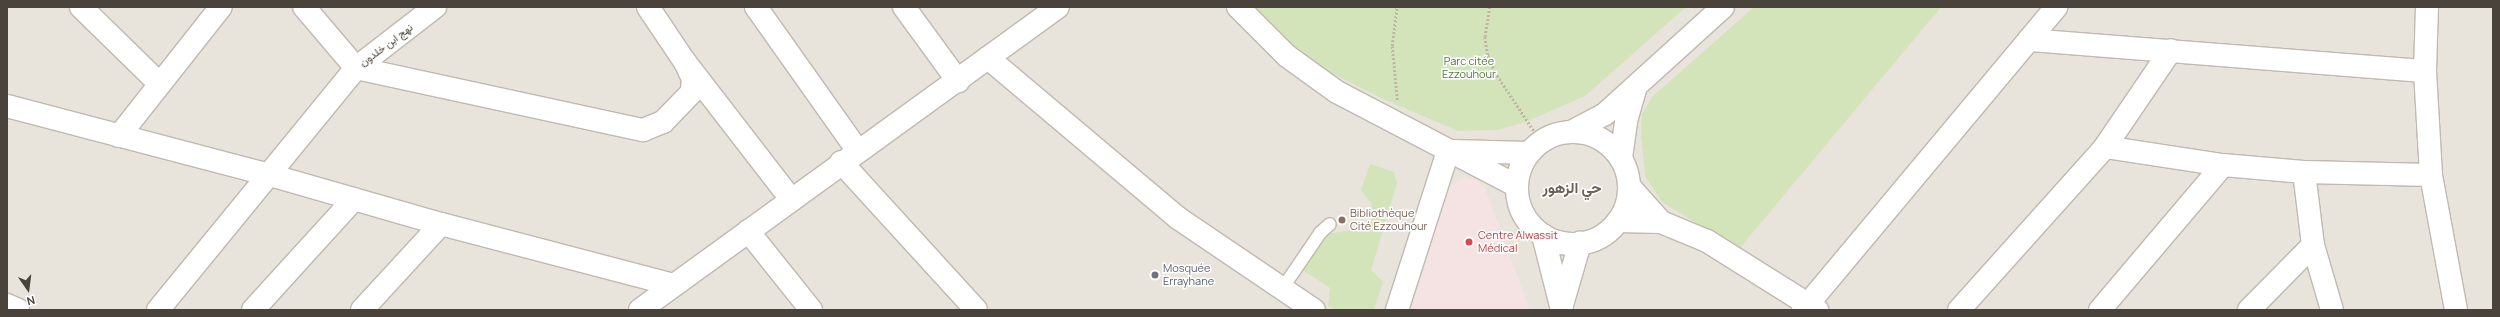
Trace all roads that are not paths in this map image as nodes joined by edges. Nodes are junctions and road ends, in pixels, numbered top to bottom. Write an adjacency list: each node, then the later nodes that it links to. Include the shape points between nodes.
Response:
1 (81, 7): 20 (street)
2 (221, 7): 20 (street)
3 (304, 7): 17 (street)
4 (435, 7): 17 (street, نهج ابن خلدون)
5 (648, 7): 16 (street)
6 (756, 7): 28 (street)
7 (904, 7): 19 (street)
8 (1057, 7): 15 (street)
9 (1238, 7): 27 (street, via 1287,56 1337,92)
10 (1723, 7): 21 (street)
11 (2056, 7): 13 (street)
12 (2427, 7): 18 (street)
13 (2029, 40): 14 (street); 50 (street)
14 (2171, 50): 18 (street); 26 (street)
15 (988, 58): 19 (street); 47 (street, via 1178,218)
16 (685, 62): 17 (street, via 693,79 692,92 663,122 643,130); 37 (street)
17 (356, 68): 32 (street, نهج ابن خلدون)
18 (2425, 71): 33 (street)
19 (958, 81): 28 (street)
20 (160, 84): 24 (street)
21 (1636, 85): 23 (street, via 1606,114); 29 (street, via 1626,122)
22 (7, 106): 24 (street)
23 (1573, 131): 25 (street, via 1557,134); 29 (street, via 1592,135 1603,141)
24 (119, 136): 32 (street)
25 (1535, 147): 27 (street); 34 (street, via 1520,168)
26 (2105, 147): 30 (street); 60 (street)
27 (1448, 151): 34 (street); 59 (street)
28 (849, 157): 37 (street); 57 (street)
29 (1621, 158): 35 (street, via 1627,171)
30 (2223, 165): 31 (street); 61 (street)
31 (2304, 172): 33 (street); 45 (street)
32 (270, 175): 36 (street); 52 (street, نهج ابن خلدون)
33 (2431, 175): 64 (street)
34 (1517, 186): 43 (street, via 1520,205)
35 (1629, 186): 38 (street, via 1627,204); 39 (street)
36 (354, 199): 40 (street); 53 (street)
37 (791, 199): 42 (street)
38 (1618, 221): 39 (street); 44 (street, via 1602,236)
39 (1661, 222): 50 (street, via 1707,242)
40 (441, 224): 46 (street); 54 (street)
41 (1330, 224): 47 (lane, via 1320,233)
42 (748, 231): 46 (street); 56 (street)
43 (1543, 235): 44 (street, via 1561,242); 49 (street)
44 (1580, 243): 49 (street)
45 (2313, 245): 62 (street); 63 (street)
46 (673, 285): 55 (street)
47 (1282, 289): 58 (street)
48 (7, 306): 51 (street)
49 (1562, 308)
50 (1809, 308)
51 (18, 310)
52 (158, 310)
53 (253, 310)
54 (362, 310)
55 (640, 310)
56 (811, 310)
57 (976, 310)
58 (1314, 310)
59 (1397, 310)
60 (1959, 310)
61 (2100, 310)
62 (2249, 310)
63 (2332, 310)
64 (2456, 310)

